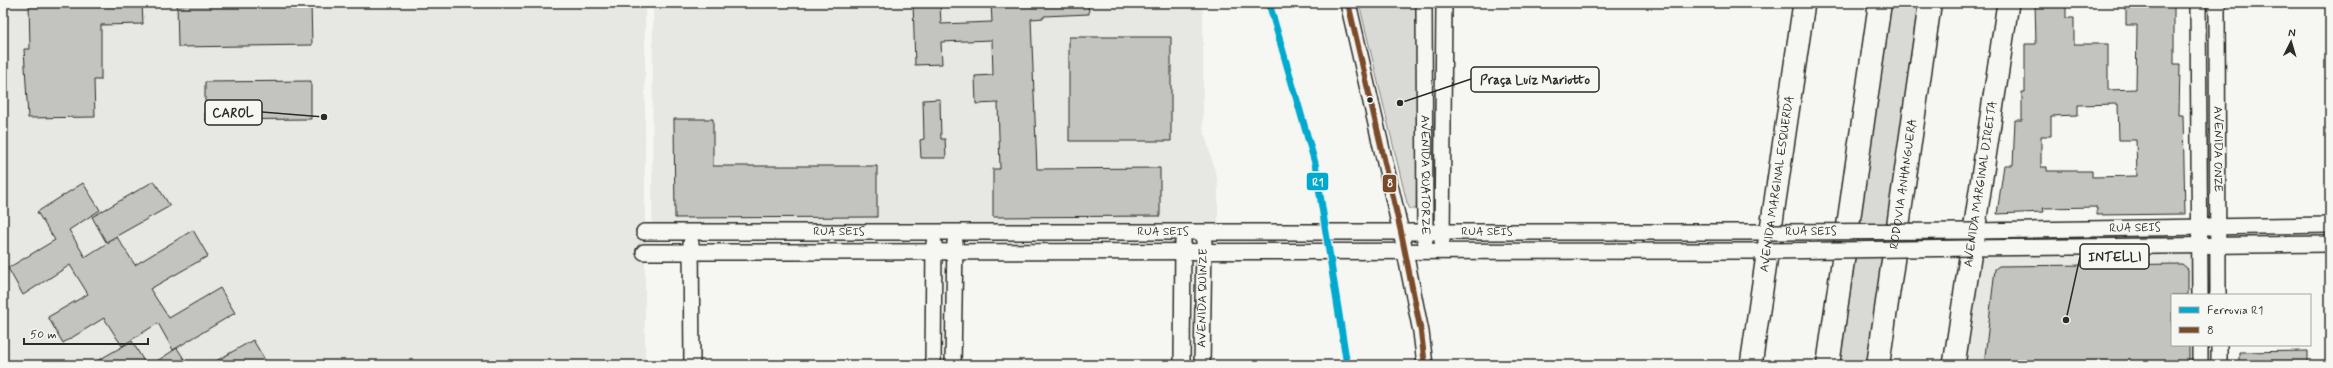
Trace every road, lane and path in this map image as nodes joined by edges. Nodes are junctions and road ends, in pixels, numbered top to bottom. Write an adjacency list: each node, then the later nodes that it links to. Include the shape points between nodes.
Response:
1 (1348, 3): 20 (street)
2 (1424, 3): 13 (street, AVENIDA QUATORZE)
3 (1444, 3): 21 (street, AVENIDA QUATORZE)
4 (1804, 3): 24 (main road, AVENIDA MARGINAL ESQUERDA)
5 (1880, 3): 49 (highway)
6 (1930, 3): 50 (highway, RODOVIA ANHANGUERA)
7 (2008, 3): 23 (main road, AVENIDA MARGINAL DIREITA)
8 (2198, 3): 11 (street, AVENIDA ONZE)
9 (2217, 3): 12 (street, AVENIDA ONZE)
10 (2330, 225): 12 (street, RUA SEIS)
11 (2199, 226): 12 (street, RUA SEIS); 23 (street, RUA SEIS); 26 (street, AVENIDA ONZE)
12 (2217, 226): 27 (street, AVENIDA ONZE)
13 (1425, 231): 20 (street, RUA SEIS); 21 (street, RUA SEIS); 36 (street, AVENIDA QUATORZE)
14 (644, 232): 15 (street, RUA SEIS)
15 (691, 232): 16 (street, RUA SEIS); 31 (street)
16 (708, 232): 17 (street, RUA SEIS); 28 (street)
17 (934, 232): 22 (street, RUA SEIS); 32 (street)
18 (1183, 232): 19 (street, RUA SEIS); 22 (street, RUA SEIS); 29 (street, AVENIDA QUINZE)
19 (1205, 232): 20 (street, RUA SEIS); 34 (street, AVENIDA QUINZE)
20 (1401, 232): 35 (street)
21 (1442, 232): 24 (street, RUA SEIS); 37 (street, AVENIDA QUATORZE)
22 (955, 233): 33 (street)
23 (1973, 240): 24 (street, RUA SEIS, bridge); 26 (street, RUA SEIS); 51 (main road, AVENIDA MARGINAL DIREITA)
24 (1769, 241): 37 (street, RUA SEIS); 48 (main road, AVENIDA MARGINAL ESQUERDA)
25 (2330, 244): 27 (street, RUA SEIS)
26 (2200, 246): 27 (street, RUA SEIS); 38 (street, AVENIDA ONZE)
27 (2218, 246): 39 (street, AVENIDA ONZE)
28 (709, 251): 31 (street, RUA SEIS); 32 (street, RUA SEIS)
29 (1182, 251): 33 (street, RUA SEIS); 34 (street, RUA SEIS); 45 (street, AVENIDA QUINZE)
30 (644, 252): 31 (street, RUA SEIS)
31 (691, 252): 42 (street)
32 (934, 252): 33 (street, RUA SEIS); 43 (street)
33 (955, 252): 44 (street)
34 (1204, 252): 35 (street, RUA SEIS); 46 (street, AVENIDA QUINZE)
35 (1405, 252): 36 (street, RUA SEIS); 47 (street)
36 (1425, 252): 37 (street, RUA SEIS)
37 (1442, 252)
38 (2200, 294)
39 (2218, 294)
40 (2200, 346): 52 (street)
41 (2219, 346): 53 (street)
42 (692, 365)
43 (933, 365)
44 (953, 365)
45 (1182, 365)
46 (1202, 365)
47 (1425, 365)
48 (1751, 365)
49 (1828, 365)
50 (1878, 365)
51 (1954, 365)
52 (2200, 365)
53 (2219, 365)

